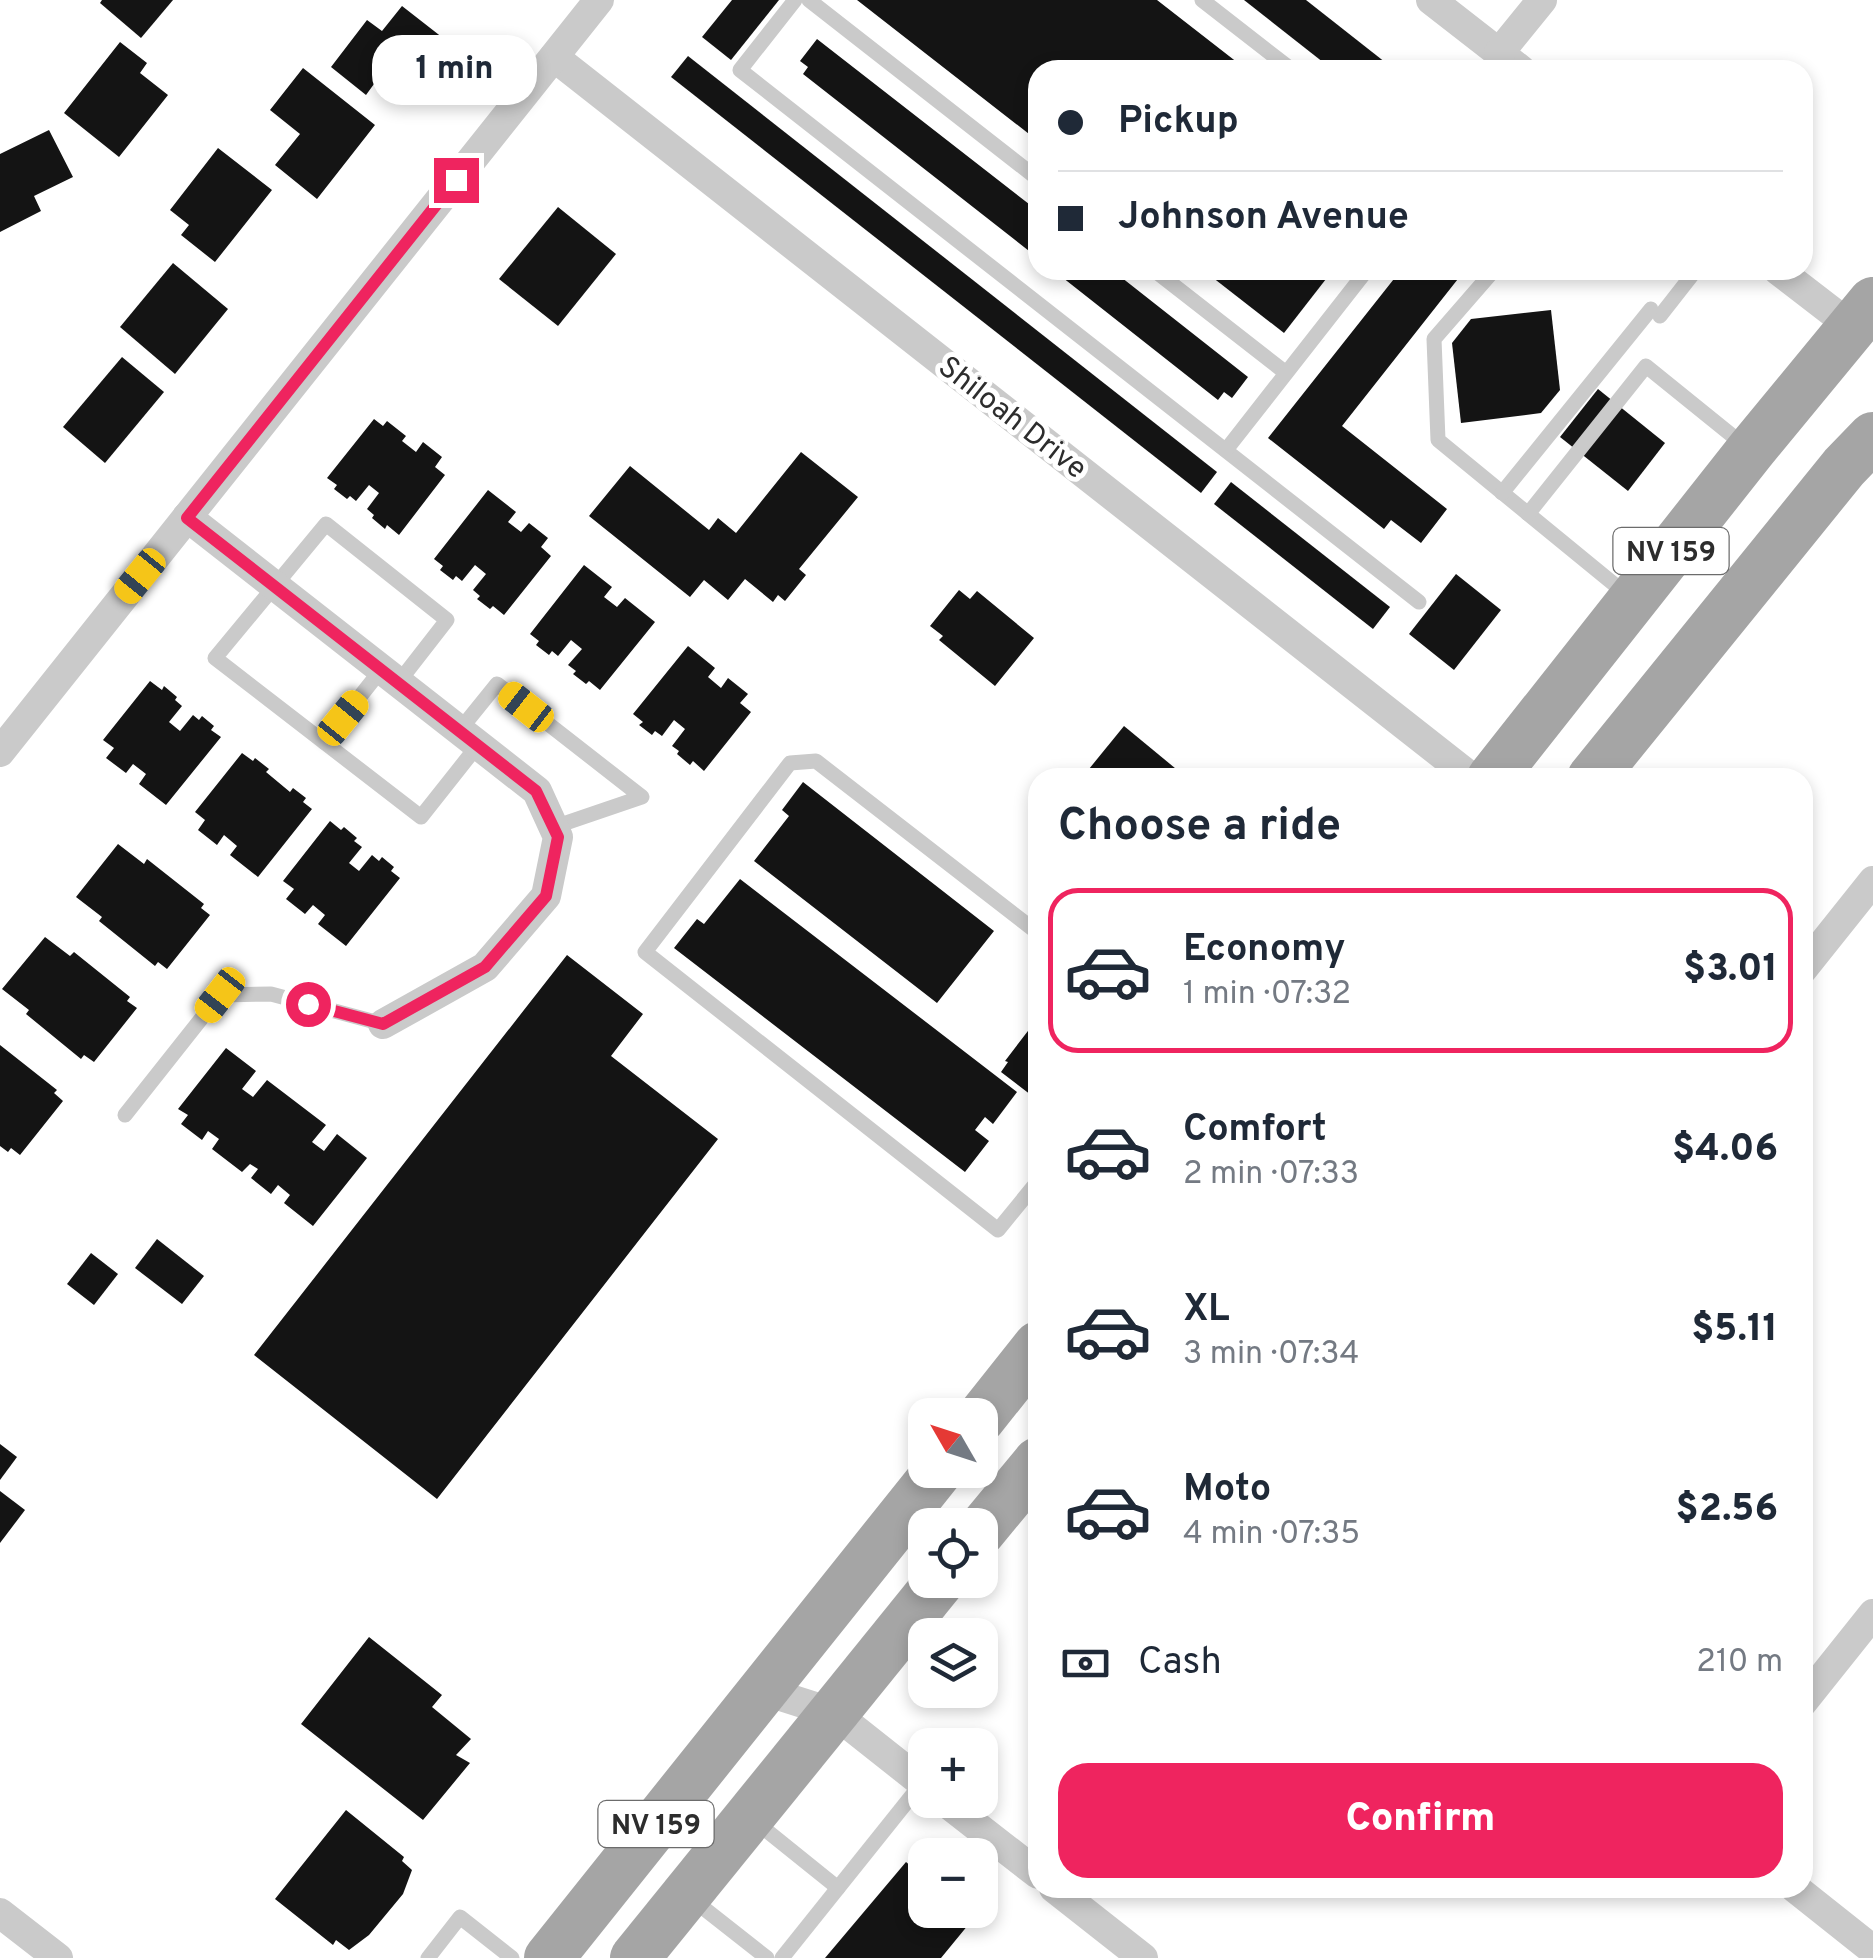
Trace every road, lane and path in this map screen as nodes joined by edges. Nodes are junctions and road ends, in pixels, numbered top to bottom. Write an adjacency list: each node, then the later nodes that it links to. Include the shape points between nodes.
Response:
1 (600, 0): 7 (street)
2 (795, 0): 20 (lane, via 740,70)
3 (809, 0): 11 (lane)
4 (1202, 0): 8 (lane)
5 (1431, 0): 9 (street)
6 (1542, 0): 10 (street)
7 (554, 57): 24 (street); 32 (street, Shiloah Drive)
8 (1279, 60)
9 (1507, 60)
10 (1511, 60)
11 (1028, 171)
12 (1167, 280): 18 (lane)
13 (1359, 280): 18 (lane)
14 (1485, 280): 22 (lane, via 1434,339 1438,440)
15 (1686, 280): 22 (lane)
16 (1797, 280): 17 (street)
17 (1863, 314): 21 (main road, NV 159)
18 (1286, 374): 20 (lane)
19 (1873, 437): 34 (main road, NV 159)
20 (1226, 450): 27 (lane)
21 (1751, 450): 23 (lane, via 1646,366); 26 (main road, NV 159)
22 (1502, 493): 23 (lane)
23 (1528, 514): 26 (lane)
24 (187, 518): 25 (street); 31 (street)
25 (274, 586): 28 (street); 28 (lane, via 326,524 447,620); 30 (lane, via 214,658)
26 (1634, 600): 33 (main road, NV 159)
27 (1420, 602)
28 (390, 676): 29 (street); 30 (lane)
29 (469, 738): 30 (lane, via 421,816); 35 (street, via 536,791); 35 (lane, via 497,684 642,797)
30 (324, 742)
31 (0, 752)
32 (1459, 768)
33 (1500, 768)
34 (1600, 768)
35 (554, 827): 39 (street, via 558,837 546,896 485,967)
36 (1873, 882): 38 (street)
37 (1028, 926): 41 (lane, via 816,761 790,764 646,952 998,1230)
38 (1813, 956)
39 (383, 1024): 40 (lane, via 270,994 220,995)
40 (125, 1115)
41 (1028, 1193)
42 (1028, 1359): 43 (main road)
43 (997, 1398)
44 (1028, 1474): 46 (main road)
45 (925, 1488): 50 (main road, NV 159)
46 (998, 1510)
47 (927, 1598): 51 (main road, NV 159)
48 (1873, 1614): 49 (street)
49 (1813, 1689)
50 (762, 1690): 51 (street); 66 (main road, NV 159)
51 (834, 1713): 52 (street); 54 (main road, NV 159)
52 (908, 1772)
53 (908, 1813): 57 (lane)
54 (750, 1817): 57 (lane); 58 (main road, NV 159)
55 (967, 1818): 56 (street)
56 (1028, 1866)
57 (838, 1888): 69 (lane)
58 (687, 1894): 67 (main road, NV 159); 68 (lane)
59 (1067, 1898): 70 (street)
60 (1808, 1898): 62 (street)
61 (0, 1914): 63 (street)
62 (1873, 1950)
63 (58, 1958)
64 (428, 1958): 65 (lane, via 460,1917)
65 (512, 1958)
66 (549, 1958)
67 (635, 1958)
68 (768, 1958)
69 (782, 1958)
70 (1143, 1958)

